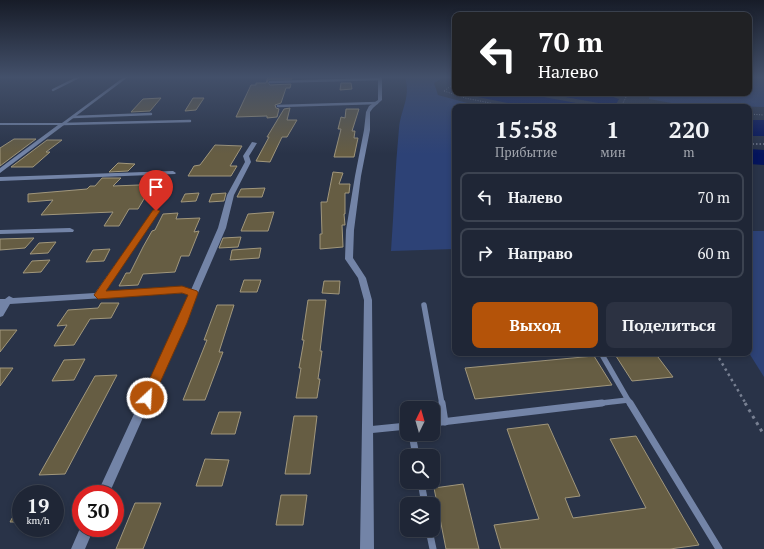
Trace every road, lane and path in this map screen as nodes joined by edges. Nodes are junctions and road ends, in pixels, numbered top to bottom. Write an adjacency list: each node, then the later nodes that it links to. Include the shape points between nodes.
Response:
1 (92, 103): 8 (street)
2 (362, 103): 4 (lane)
3 (377, 103): 32 (street, via 368,112 350,230 349,259 360,272 366,285 368,300)
4 (278, 106)
5 (152, 114): 8 (lane)
6 (752, 114): 7 (path)
7 (764, 115)
8 (73, 117): 11 (street)
9 (190, 121): 11 (lane)
10 (0, 124): 11 (street)
11 (63, 124): 15 (street)
12 (254, 143): 21 (street, via 246,156 248,162 234,188 222,228)
13 (752, 144): 14 (path)
14 (764, 144)
15 (0, 171)
16 (173, 173): 17 (street)
17 (0, 179)
18 (156, 211): 22 (street)
19 (70, 230): 20 (street)
20 (0, 232)
21 (193, 293): 22 (street, via 182,290); 34 (street, via 182,323)
22 (98, 295): 23 (street)
23 (6, 300): 25 (street)
24 (424, 305): 29 (lane)
25 (0, 314)
26 (602, 356): 28 (lane)
27 (718, 356): 33 (path)
28 (628, 400): 29 (lane); 40 (lane)
29 (445, 422): 30 (lane)
30 (440, 423)
31 (400, 427): 32 (lane)
32 (367, 430): 38 (street)
33 (764, 435)
34 (107, 485)
35 (83, 537): 37 (street)
36 (431, 537): 39 (lane)
37 (78, 549)
38 (367, 549)
39 (433, 549)
40 (719, 549)

